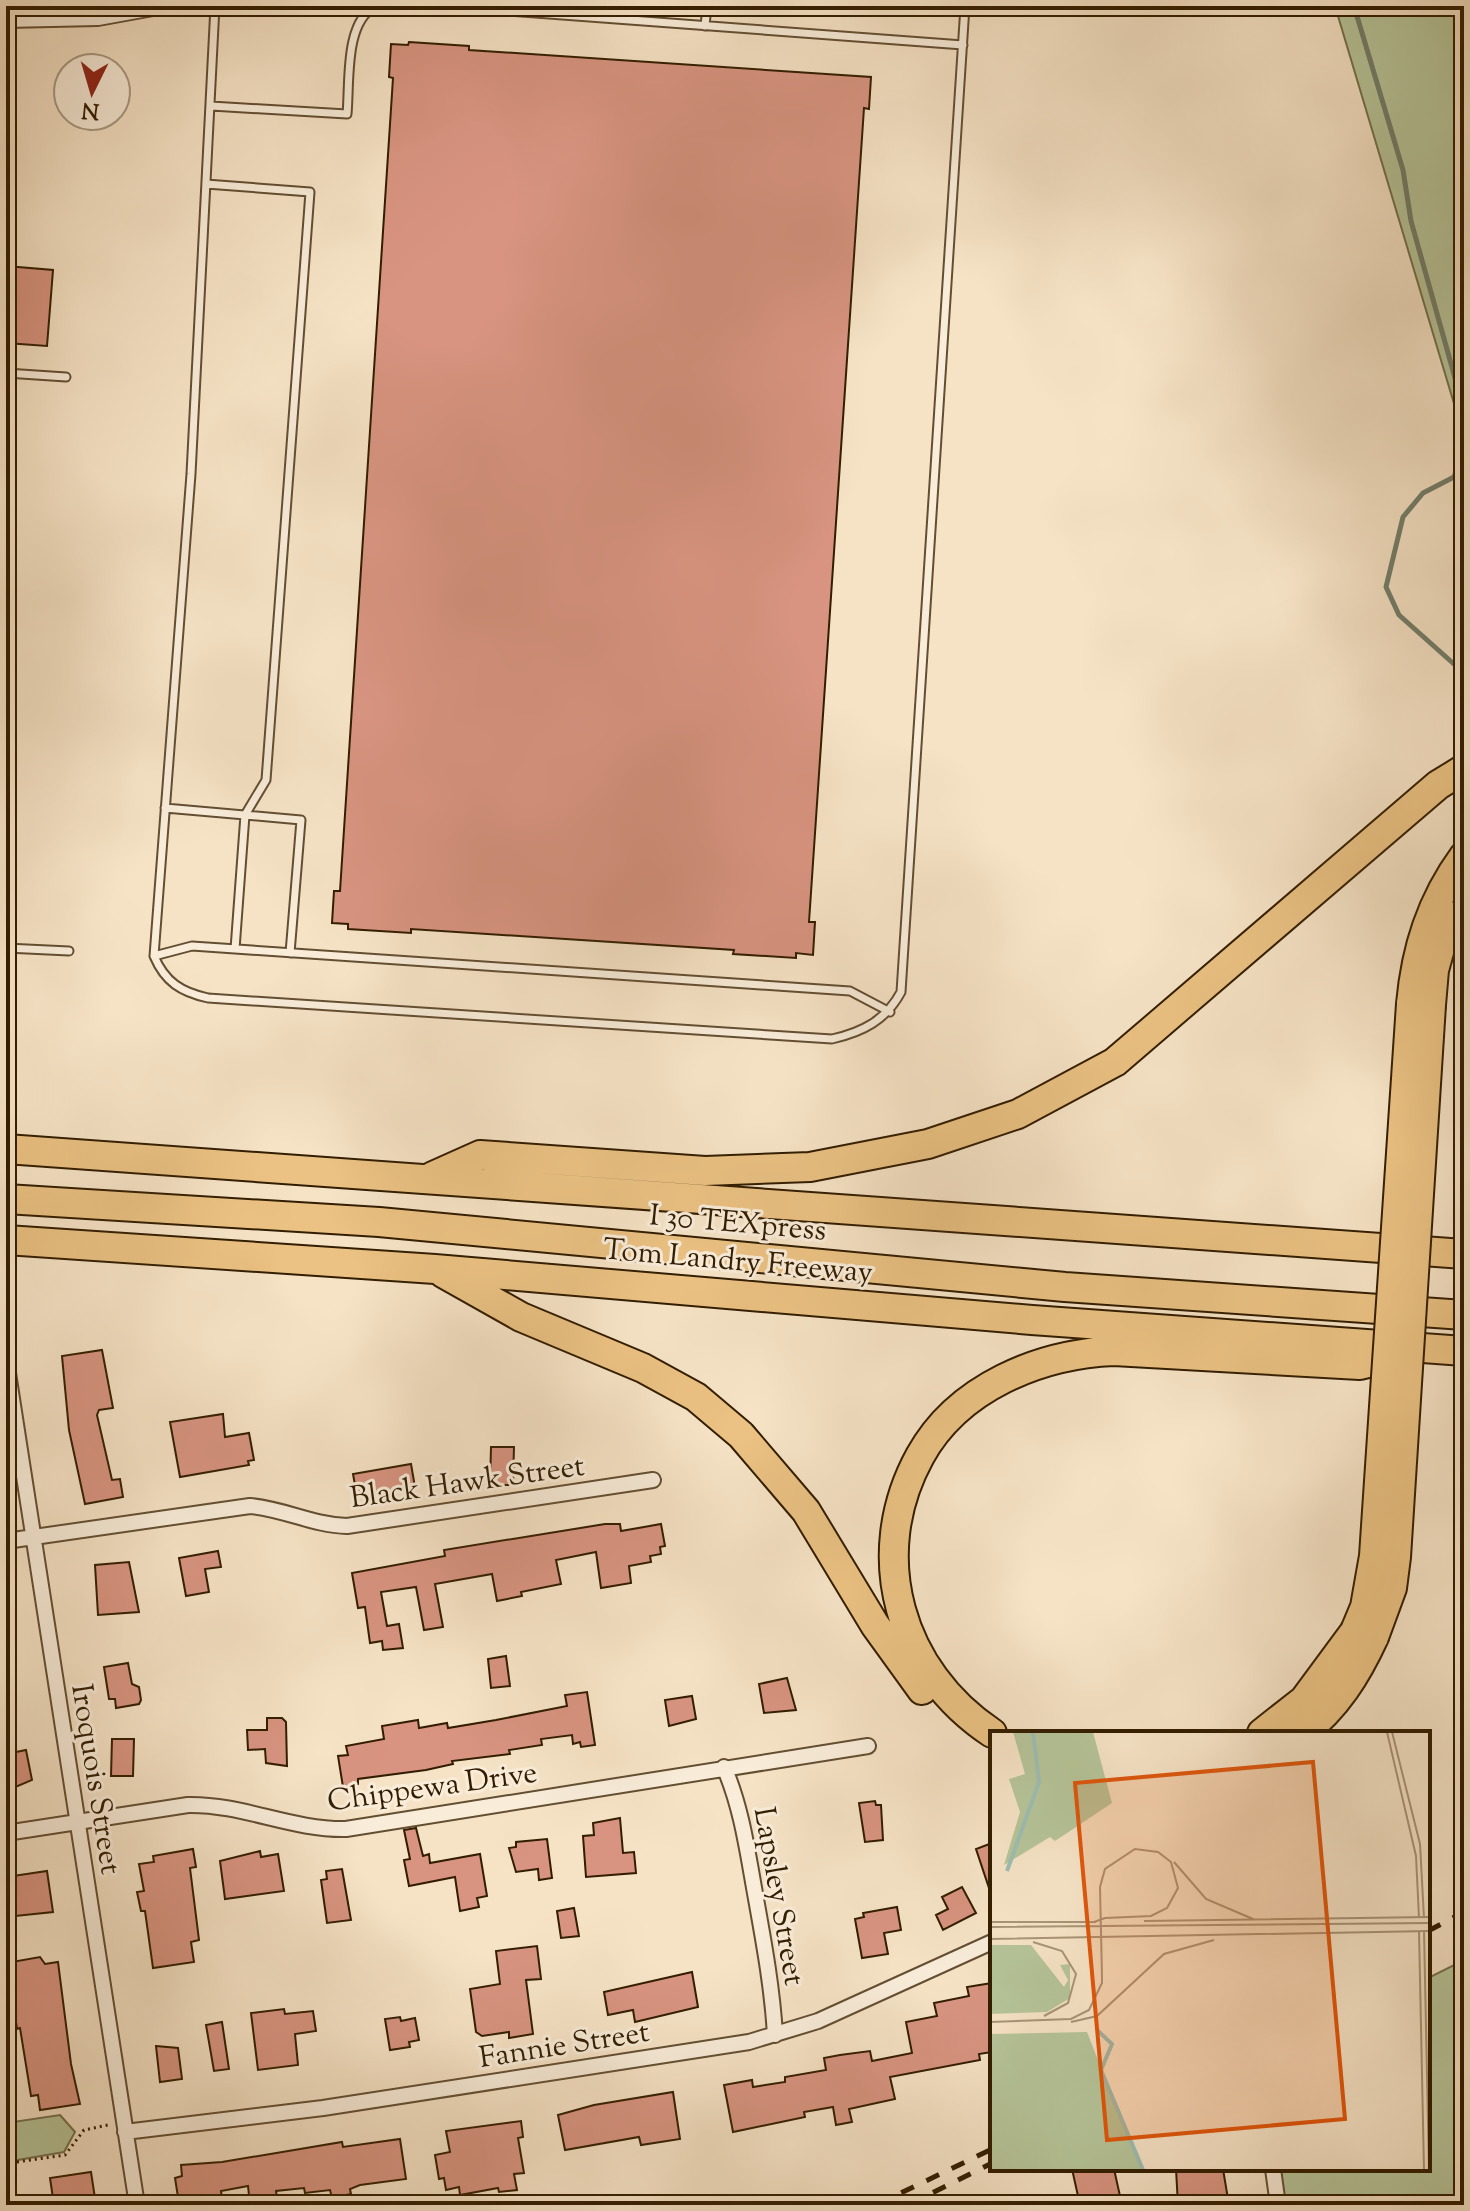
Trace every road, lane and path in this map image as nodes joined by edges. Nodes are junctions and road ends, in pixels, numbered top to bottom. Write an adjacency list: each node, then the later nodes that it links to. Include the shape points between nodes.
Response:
1 (164, 6): 7 (street, via 98,18)
2 (215, 6): 10 (lane)
3 (376, 6): 10 (lane, via 357,24 347,114)
4 (443, 6): 8 (lane)
5 (707, 6): 8 (lane)
6 (965, 6): 9 (lane)
7 (13, 15)
8 (705, 26): 9 (lane)
9 (963, 45): 25 (lane, via 903,968 901,992)
10 (211, 106): 11 (lane)
11 (206, 184): 15 (lane, via 191,474); 16 (lane, via 310,192 266,780)
12 (6, 373): 13 (lane)
13 (66, 377)
14 (1464, 769): 27 (highway, via 1438,785 1115,1062 1018,1114 928,1144 810,1167 705,1171 480,1155)
15 (165, 808): 16 (lane); 23 (lane)
16 (245, 815): 20 (lane); 22 (lane, via 301,820)
17 (1464, 856): 24 (highway, via 1423,933 1414,967)
18 (1464, 890): 24 (highway, via 1446,923)
19 (6, 948): 21 (lane)
20 (235, 949): 22 (lane); 23 (lane, via 192,946)
21 (69, 951)
22 (290, 953): 25 (lane, via 850,991)
23 (154, 956): 25 (lane, via 175,987 208,998 832,1039 853,1034)
24 (1421, 1005): 39 (highway, bridge)
25 (890, 1012)
26 (6, 1149): 27 (highway, Tom Landry Freeway)
27 (429, 1178): 30 (highway, Tom Landry Freeway)
28 (6, 1199): 32 (highway, I 30 TEXpress, via 379,1222 1065,1287)
29 (6, 1240): 31 (highway, Tom Landry Freeway)
30 (1464, 1254)
31 (435, 1269): 33 (highway, Tom Landry Freeway); 44 (highway, via 521,1317 643,1368 696,1397 729,1425 806,1511 911,1677 946,1718)
32 (1464, 1315)
33 (1429, 1348): 34 (highway, Tom Landry Freeway); 40 (highway, via 1360,1365 1078,1353 1023,1368 978,1394 920,1456 900,1507 894,1586 928,1673 947,1698)
34 (1464, 1351)
35 (6, 1360): 37 (street, Iroquois Street)
36 (653, 1480): 37 (street, Black Hawk Street, via 347,1526 250,1506)
37 (33, 1536): 38 (street, Black Hawk Street); 46 (street, Iroquois Street)
38 (6, 1541)
39 (1365, 1634): 41 (highway, via 1304,1700); 42 (highway, via 1359,1670 1324,1717)
40 (990, 1731)
41 (1265, 1731)
42 (1306, 1731)
43 (868, 1746): 45 (street, Chippewa Drive)
44 (990, 1754)
45 (724, 1767): 46 (street, Chippewa Drive, via 346,1829 291,1825 217,1805); 49 (street, Lapsley Street, via 743,1827)
46 (77, 1822): 47 (street, Chippewa Drive); 50 (street, Iroquois Street)
47 (6, 1833)
48 (990, 1943): 49 (street, Fannie Street, via 865,2001)
49 (775, 2035): 50 (street, Fannie Street, via 323,2108)
50 (124, 2128): 51 (path, via 84,2130 65,2155); 53 (street, Iroquois Street)
51 (17, 2162)
52 (1273, 2171): 54 (street)
53 (137, 2205)
54 (1278, 2205)

